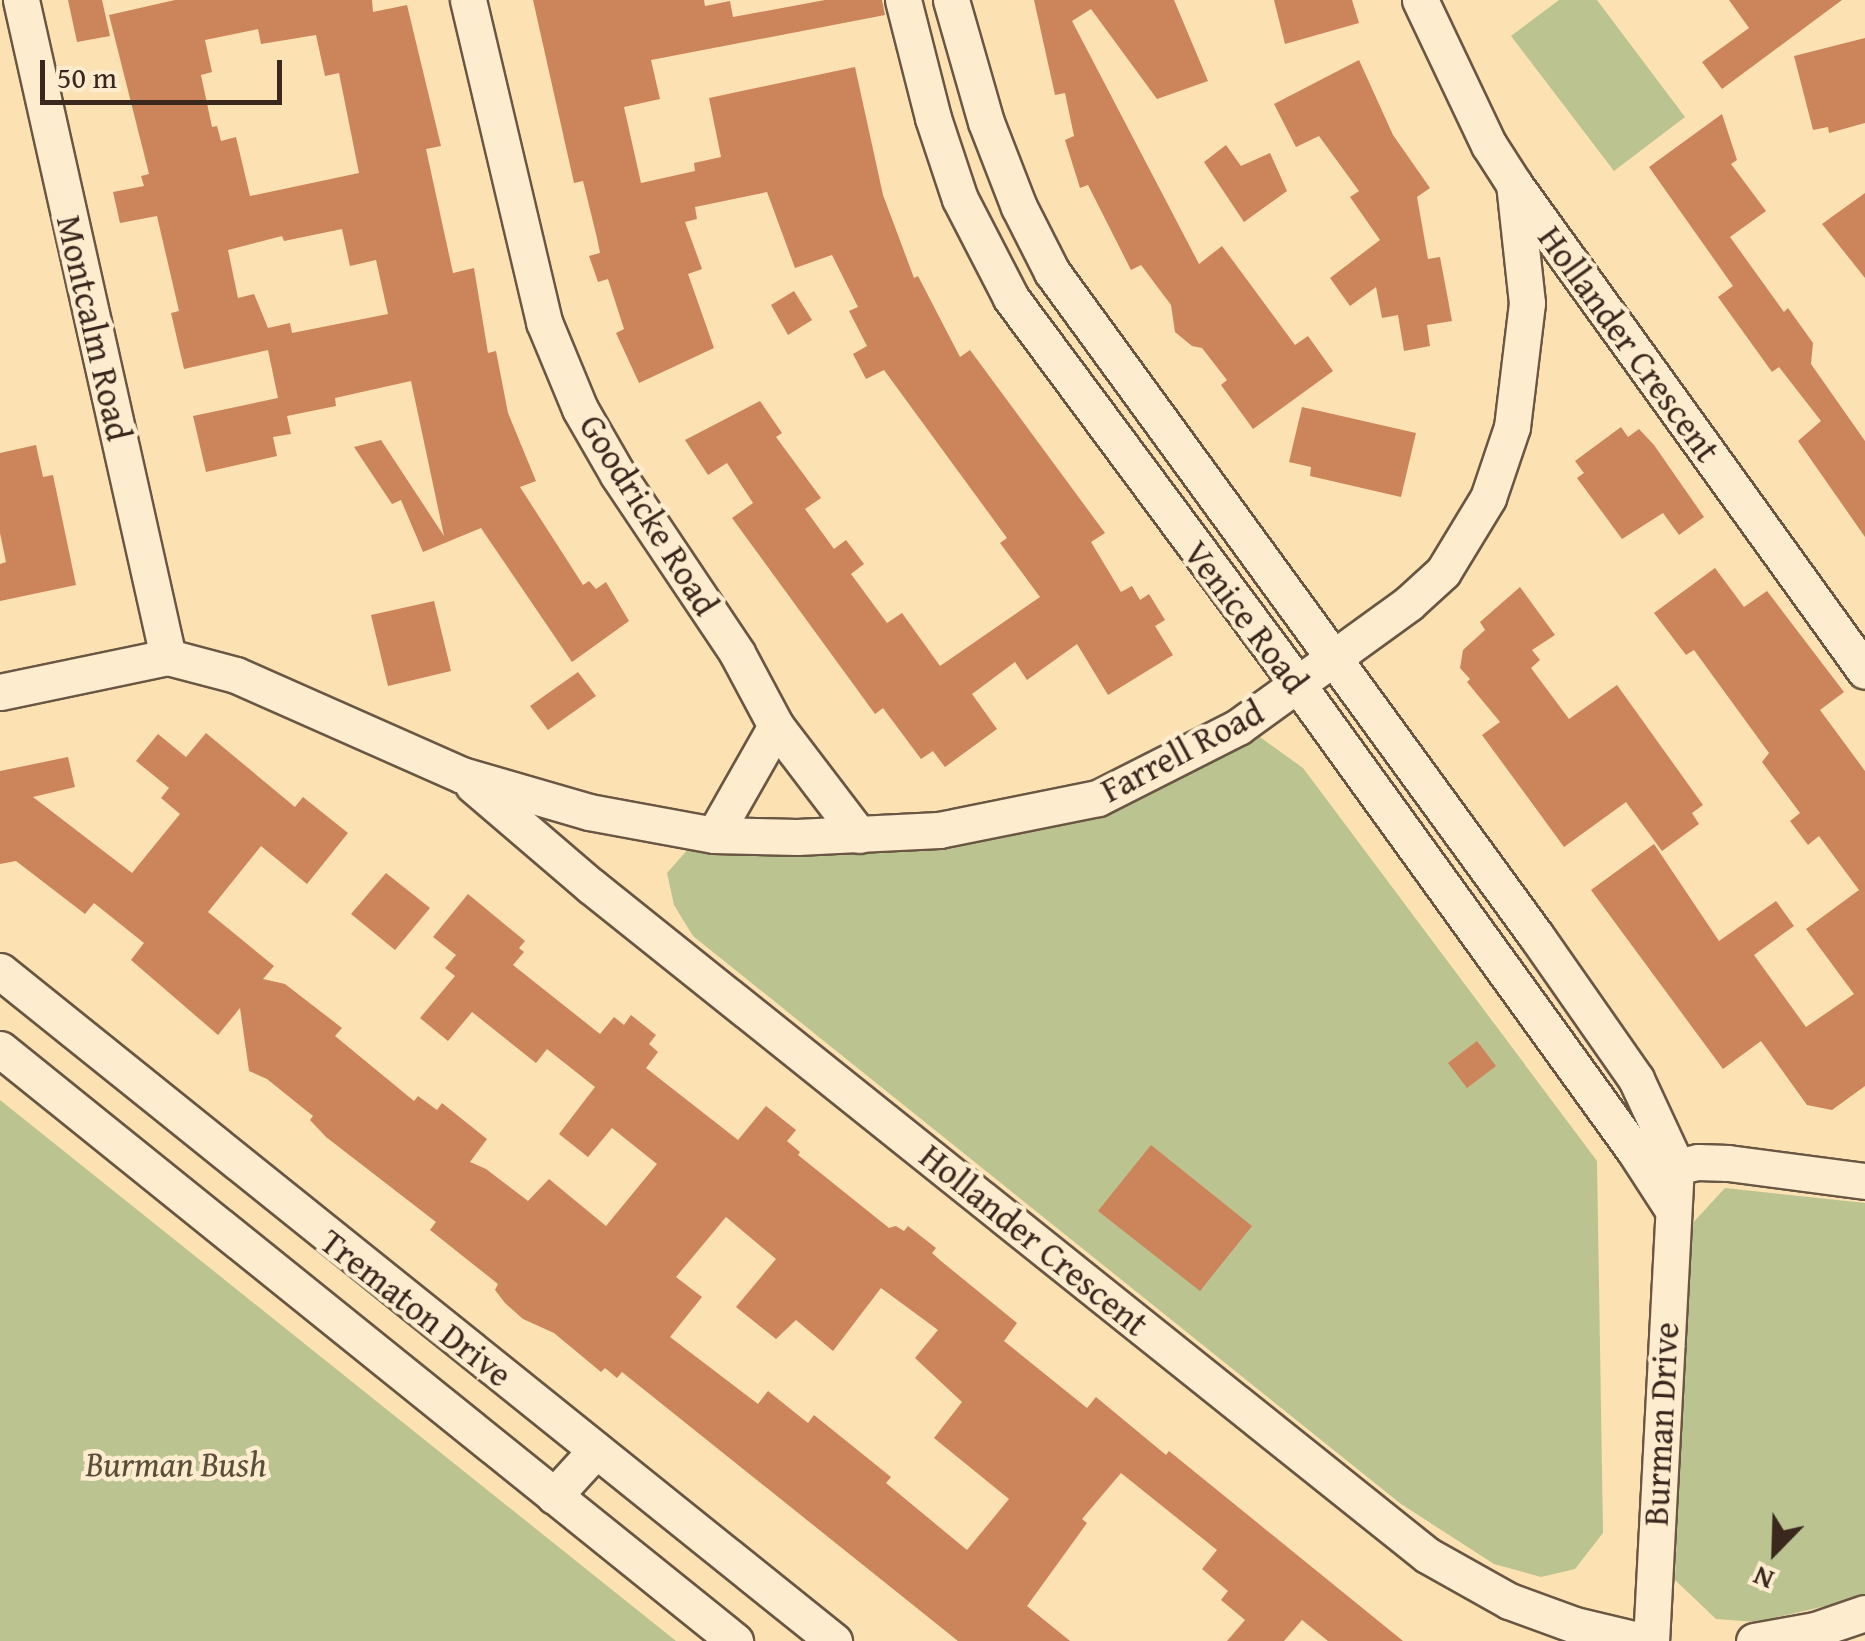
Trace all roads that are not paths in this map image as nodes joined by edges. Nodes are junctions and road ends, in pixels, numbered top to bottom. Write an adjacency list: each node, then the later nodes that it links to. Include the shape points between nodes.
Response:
1 (21, 0): 9 (street, Montcalm Road)
2 (468, 0): 14 (street, Goodricke Road, via 544,322 573,391 618,475 738,653)
3 (951, 0): 7 (street, Venice Road, via 986,122)
4 (1420, 0): 6 (street, Hollander Crescent)
5 (915, 2): 8 (street, Venice Road, via 932,118 960,199)
6 (1514, 184): 10 (street, Farrell Road, via 1527,303 1522,370 1488,498 1442,572); 11 (street, Hollander Crescent)
7 (1052, 272): 8 (street); 10 (street, Venice Road)
8 (1011, 298): 12 (street, Venice Road)
9 (168, 656): 13 (street, Hollander Crescent); 15 (street, Hollander Crescent, via 236,675)
10 (1337, 657): 12 (street, Farrell Road); 18 (street, Venice Road)
11 (1865, 671)
12 (1298, 685): 17 (street, Farrell Road, via 1238,727 1098,798 940,830); 19 (street, Venice Road)
13 (0, 692)
14 (776, 726): 16 (street); 17 (street, Goodricke Road)
15 (462, 775): 16 (street, Hollander Crescent, via 589,812); 33 (street, Hollander Crescent, via 591,886 1427,1555 1509,1601)
16 (714, 834): 17 (street, Farrell Road)
17 (860, 835)
18 (1537, 937): 19 (street); 24 (street, Venice Road, via 1636,1079)
19 (1495, 962): 24 (street, Venice Road)
20 (0, 971): 22 (street, Trematon Drive)
21 (0, 1049): 23 (street, Trematon Drive)
22 (104, 1058): 23 (street); 26 (street, Trematon Drive)
23 (68, 1103): 27 (street, Trematon Drive)
24 (1663, 1168): 25 (street, via 1728,1163); 34 (street, Burman Drive, via 1671,1207)
25 (1865, 1182)
26 (390, 1287): 27 (street); 28 (street, Trematon Drive)
27 (351, 1332): 29 (street, Trematon Drive)
28 (596, 1450): 29 (street); 32 (street, Trematon Drive)
29 (554, 1496): 31 (street, Trematon Drive)
30 (1865, 1613): 35 (street)
31 (735, 1641)
32 (834, 1641)
33 (1642, 1641)
34 (1650, 1641)
35 (1754, 1641)

